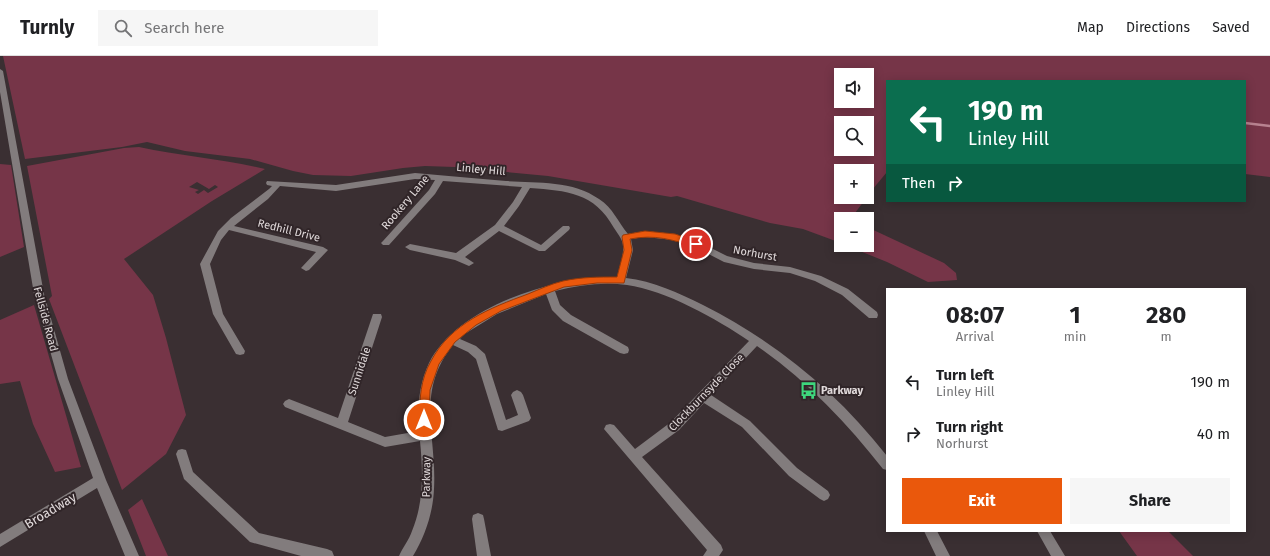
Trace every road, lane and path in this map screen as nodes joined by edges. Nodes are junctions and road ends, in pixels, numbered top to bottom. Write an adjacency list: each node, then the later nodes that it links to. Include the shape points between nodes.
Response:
1 (0, 71): 30 (street, Fellside Road, via 38,294 63,379)
2 (441, 177): 3 (street, Linley Hill); 4 (street, Linley Hill, via 415,176 336,188 274,184 272,192); 8 (street, Rookery Lane, via 432,192)
3 (528, 184): 5 (street); 7 (street, Linley Hill, via 565,188 583,193 611,214)
4 (227, 227): 12 (street, Redhill Drive, via 323,250); 20 (street, via 220,234 205,264 218,314)
5 (498, 227): 6 (street, via 542,249); 10 (street)
6 (566, 228)
7 (626, 237): 13 (street, via 628,250); 15 (street, Norhurst, via 645,234 675,237 696,244 724,259 790,270 818,278 845,292)
8 (386, 243)
9 (410, 247): 10 (street)
10 (458, 257): 11 (street)
11 (469, 263)
12 (306, 268)
13 (621, 281): 14 (street, Parkway, via 578,282); 18 (street, Parkway, via 674,296)
14 (549, 289): 17 (street, Parkway, via 498,308 472,322); 19 (street, via 556,307 567,318)
15 (874, 315)
16 (377, 317): 24 (street, Sunnidale)
17 (452, 340): 21 (street, via 472,348 481,357 502,426 525,418); 26 (street, Parkway, via 439,356 425,390)
18 (756, 340): 22 (street, Clockburnsyde Close); 29 (street, Parkway, via 810,379 827,395 866,436)
19 (624, 350)
20 (240, 351)
21 (517, 395)
22 (703, 396): 28 (street, Clockburnsyde Close, via 675,426); 31 (street, via 746,424 793,472)
23 (289, 404): 24 (street)
24 (342, 424): 26 (street, via 386,442)
25 (610, 429): 28 (street)
26 (425, 435): 38 (street, Parkway, via 428,490 419,528)
27 (182, 454): 37 (street, via 188,475 255,538)
28 (635, 456): 40 (street, via 716,550)
29 (886, 464)
30 (100, 480): 35 (street, Broadway); 36 (street, Fellside Road)
31 (824, 495)
32 (478, 519): 39 (street)
33 (931, 532): 41 (street)
34 (1045, 532): 42 (street)
35 (0, 541)
36 (132, 556)
37 (327, 556)
38 (406, 556)
39 (484, 556)
40 (710, 556)
41 (943, 556)
42 (1058, 556)

